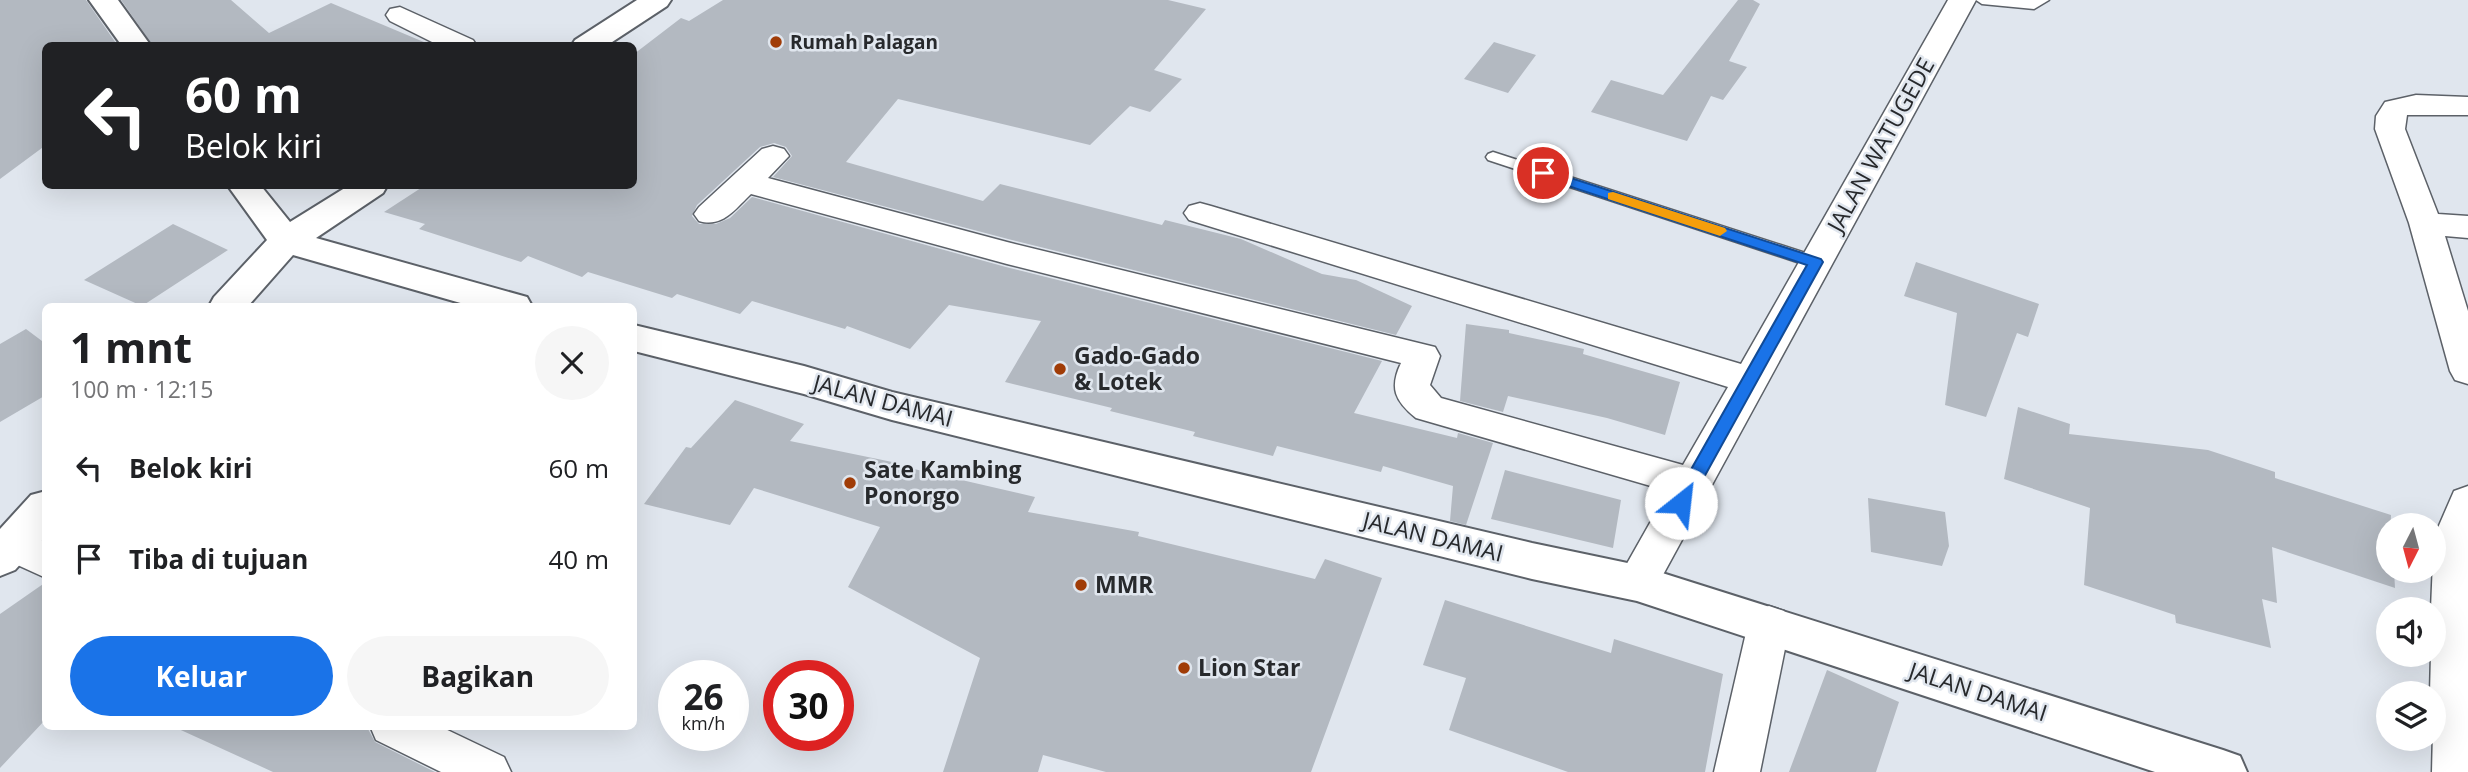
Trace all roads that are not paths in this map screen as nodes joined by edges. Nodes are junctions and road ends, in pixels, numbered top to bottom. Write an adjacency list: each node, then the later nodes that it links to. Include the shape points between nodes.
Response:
1 (103, 0): 7 (main road)
2 (657, 0): 9 (main road)
3 (1962, 0): 21 (street, JALAN WATUGEDE)
4 (1982, 0): 5 (lane, via 2034,5)
5 (2043, 0)
6 (400, 15): 8 (street)
7 (134, 42)
8 (455, 42)
9 (591, 42)
10 (2468, 106): 18 (street, via 2416,103 2396,108 2391,116 2390,129)
11 (773, 156): 13 (street)
12 (1493, 157): 21 (lane)
13 (745, 182): 17 (street); 27 (street, via 1007,253 1422,356 1411,381 1412,391 1429,408)
14 (246, 189): 20 (main road)
15 (366, 189): 20 (main road)
16 (1200, 213): 26 (street)
17 (710, 214)
18 (2425, 223): 19 (street); 25 (street)
19 (2468, 227)
20 (286, 242): 22 (main road); 23 (main road)
21 (1815, 262): 26 (street, JALAN WATUGEDE)
22 (230, 303)
23 (502, 303)
24 (637, 339): 31 (main road, JALAN DAMAI, via 892,406)
25 (2468, 371)
26 (1750, 380): 27 (street, JALAN WATUGEDE)
27 (1692, 483): 31 (street, JALAN WATUGEDE)
28 (2468, 502): 37 (street, via 2453,541)
29 (42, 514): 30 (main road)
30 (19, 554)
31 (1637, 583): 32 (main road, JALAN DAMAI)
32 (1769, 624): 35 (street); 36 (main road, JALAN DAMAI)
33 (400, 730): 34 (street)
34 (488, 772)
35 (1737, 772)
36 (2223, 772)
37 (2455, 772)

